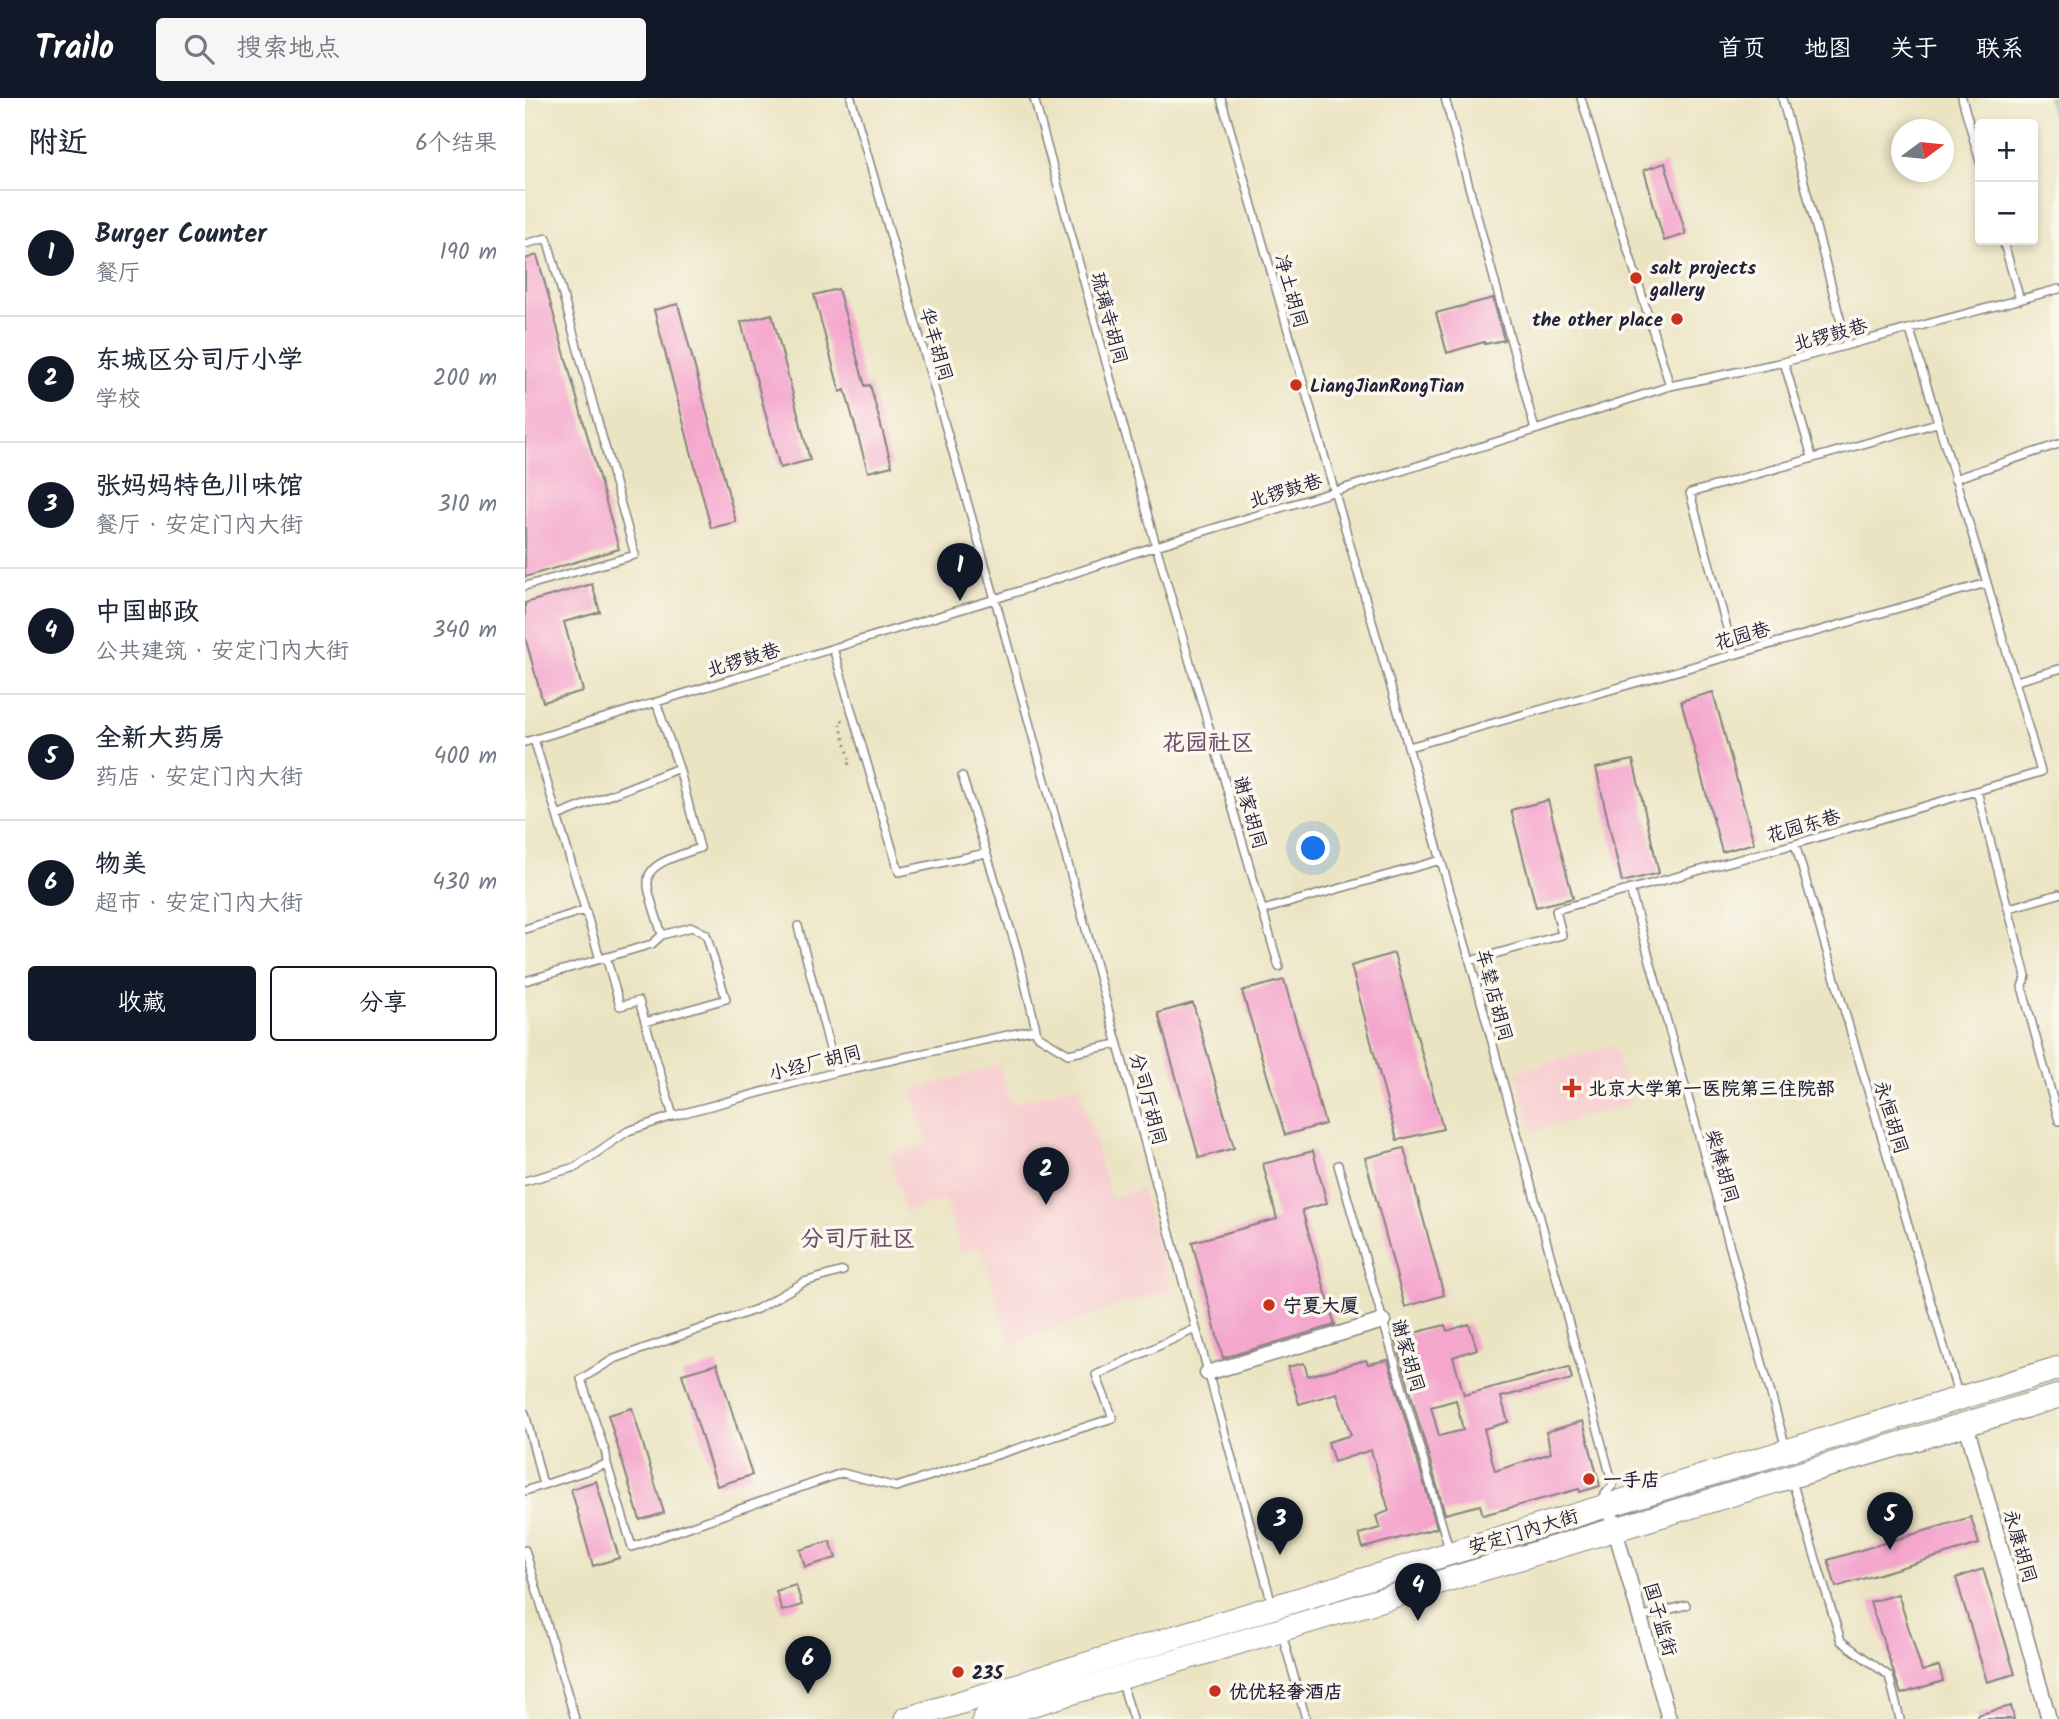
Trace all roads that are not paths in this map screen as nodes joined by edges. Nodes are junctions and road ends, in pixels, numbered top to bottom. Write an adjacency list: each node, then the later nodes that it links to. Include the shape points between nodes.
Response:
1 (851, 98): 26 (lane, 华丰胡同)
2 (1034, 98): 23 (lane, 琉璃寺胡同)
3 (1221, 98): 22 (lane, 净土胡同)
4 (1445, 98): 18 (lane)
5 (1581, 98): 16 (lane)
6 (1783, 98): 14 (lane)
7 (1962, 98): 8 (lane)
8 (1975, 144)
9 (525, 244): 25 (lane, via 547,238 635,555)
10 (2004, 245): 12 (lane)
11 (2059, 289): 12 (lane, 北锣鼓巷)
12 (2020, 300): 13 (lane, 北锣鼓巷)
13 (1910, 330): 14 (lane, 北锣鼓巷); 17 (lane)
14 (1847, 345): 15 (lane, 北锣鼓巷)
15 (1784, 362): 16 (lane, 北锣鼓巷); 20 (lane)
16 (1670, 386): 18 (lane, 北锣鼓巷)
17 (1937, 423): 20 (lane); 21 (lane)
18 (1535, 430): 22 (lane, 北锣鼓巷)
19 (2059, 444): 21 (lane)
20 (1812, 457): 28 (lane, via 1691,493)
21 (1954, 479): 24 (lane)
22 (1334, 492): 23 (lane, 北锣鼓巷); 34 (lane, 车辇店胡同)
23 (1156, 546): 26 (lane, 北锣鼓巷); 46 (lane, 谢家胡同)
24 (1987, 583): 28 (lane, 花园巷); 30 (lane)
25 (525, 586)
26 (995, 599): 27 (lane, 北锣鼓巷); 56 (lane, 分司厅胡同)
27 (833, 648): 31 (lane, 北锣鼓巷); 40 (lane, via 899,872)
28 (1734, 654): 34 (lane, 花园巷)
29 (2059, 669): 30 (lane)
30 (2016, 681): 37 (lane, 花园东巷, via 2041,772)
31 (656, 702): 32 (lane, 北锣鼓巷); 35 (lane)
32 (534, 739): 33 (lane, 北锣鼓巷); 38 (lane)
33 (525, 742)
34 (1409, 747): 41 (lane, 车辇店胡同)
35 (679, 768): 38 (lane); 49 (lane, via 700,848 664,860 650,871 647,885)
36 (962, 776): 40 (lane)
37 (1977, 791): 39 (lane, 花园东巷); 44 (lane)
38 (557, 816): 45 (lane)
39 (1795, 844): 42 (lane, 花园东巷); 68 (lane, 永恒胡同)
40 (986, 853): 55 (lane)
41 (1441, 860): 46 (lane); 51 (lane, 车辇店胡同)
42 (1630, 889): 51 (lane, 花园东巷, via 1556,910 1562,935); 71 (lane, 柴棒胡同)
43 (2059, 894): 44 (lane)
44 (2008, 908): 59 (lane, via 2026,976 2022,987)
45 (585, 910): 48 (lane); 50 (lane)
46 (1263, 910): 52 (lane, 谢家胡同)
47 (798, 926): 57 (lane)
48 (525, 929)
49 (662, 935): 50 (lane, via 652,944); 54 (lane, via 692,928 706,934 726,999)
50 (603, 958): 53 (lane); 54 (lane, via 620,1006 639,1001)
51 (1470, 961): 76 (lane, 车辇店胡同, via 1613,1485 1605,1494)
52 (1279, 967)
53 (525, 981)
54 (645, 1022): 58 (lane)
55 (1036, 1029): 56 (lane, via 1037,1035 1068,1054); 57 (lane, 小经厂胡同)
56 (1117, 1044): 64 (lane, 分司厅胡同)
57 (837, 1072): 58 (lane, 小经厂胡同)
58 (673, 1116): 61 (lane, 小经厂胡同, via 628,1131 576,1167)
59 (2059, 1121)
60 (1338, 1165): 63 (lane, 谢家胡同)
61 (525, 1181)
62 (843, 1271): 72 (lane, via 804,1282 757,1309 614,1359 581,1379)
63 (1383, 1321): 66 (street); 79 (lane, 谢家胡同)
64 (1195, 1329): 66 (lane, 分司厅胡同); 72 (lane, via 1096,1376 1113,1418 896,1487 842,1473 632,1547)
65 (2059, 1368): 68 (main road, 安定门内大街)
66 (1207, 1373): 81 (lane, 分司厅胡同)
67 (2059, 1396): 70 (main road, 安定门内大街)
68 (1959, 1399): 71 (main road, 安定门内大街)
69 (525, 1413): 74 (lane)
70 (1966, 1424): 73 (main road, 安定门内大街); 92 (street, 永康胡同)
71 (1787, 1451): 76 (main road, 安定门内大街)
72 (607, 1464): 74 (lane)
73 (1791, 1477): 77 (main road, 安定门内大街); 91 (lane, via 1841,1641 1889,1676)
74 (544, 1485): 75 (lane)
75 (525, 1491)
76 (1608, 1505): 77 (street, 国子监街); 79 (main road, 安定门内大街)
77 (1615, 1529): 82 (street, 国子监街); 83 (main road, 安定门内大街)
78 (525, 1550): 85 (lane)
79 (1451, 1553): 81 (main road, 安定门内大街)
80 (1686, 1605): 82 (lane)
81 (1273, 1607): 86 (main road, 安定门内大街)
82 (1640, 1618): 90 (street, 国子监街)
83 (1280, 1630): 84 (main road, 安定门内大街); 89 (lane)
84 (1120, 1678): 87 (main road, 安定门内大街); 88 (lane)
85 (575, 1719)
86 (906, 1719)
87 (984, 1719)
88 (1133, 1719)
89 (1305, 1719)
90 (1669, 1719)
91 (1900, 1719)
92 (2049, 1719)

